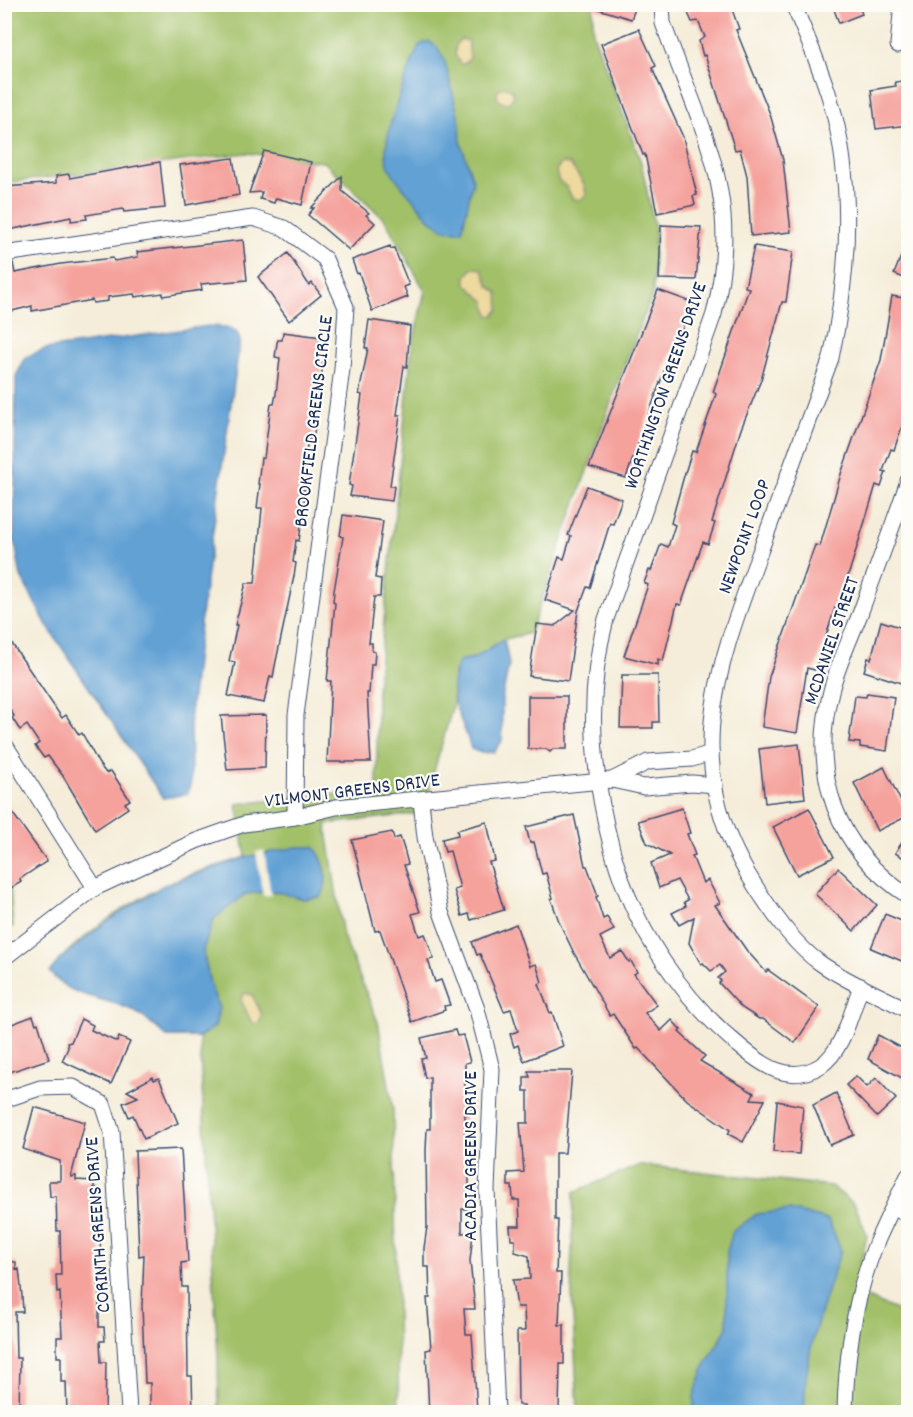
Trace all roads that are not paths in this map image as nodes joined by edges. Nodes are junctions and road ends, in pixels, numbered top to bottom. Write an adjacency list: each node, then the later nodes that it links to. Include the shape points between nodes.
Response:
1 (662, 4): 10 (street, WORTHINGTON GREENS DRIVE, via 663,23 717,169 726,223 724,266 714,314 599,645 592,709)
2 (793, 4): 9 (street, NEWPOINT LOOP, via 830,100 842,155 846,261 831,358 726,645 711,717)
3 (902, 4): 4 (street)
4 (898, 45)
5 (4, 254): 13 (street, BROOKFIELD GREENS CIRCLE, via 253,218 284,228 325,259 346,307 342,369 296,715)
6 (909, 481): 7 (street, MCDANIEL STREET)
7 (902, 521): 15 (street, MCDANIEL STREET, via 832,688 823,749 829,791 846,832 869,864)
8 (4, 743): 14 (street)
9 (711, 753): 10 (street, via 692,759 648,762); 11 (street, NEWPOINT LOOP)
10 (605, 781): 11 (street, via 644,787); 12 (street, VILMONT GREENS DRIVE); 17 (street, WORTHINGTON GREENS DRIVE, via 617,865 650,938 698,1006 757,1060 787,1074 821,1065 838,1044)
11 (715, 785): 17 (street, NEWPOINT LOOP, via 723,820 746,873 782,926 819,962)
12 (422, 801): 13 (street, VILMONT GREENS DRIVE, via 336,807); 24 (street, ACADIA GREENS DRIVE, via 425,837 441,912 477,1009 492,1069 487,1190)
13 (295, 817): 14 (street, VILMONT GREENS DRIVE, via 244,824 196,841)
14 (95, 888): 16 (street, VILMONT GREENS DRIVE)
15 (909, 896)
16 (4, 958)
17 (861, 986): 18 (street, NEWPOINT LOOP)
18 (909, 1010)
19 (4, 1100): 23 (street, CORINTH GREENS DRIVE, via 40,1088 73,1087 103,1104 112,1132)
20 (909, 1176): 21 (street)
21 (893, 1208): 22 (street); 25 (street, via 875,1246 856,1313)
22 (909, 1214)
23 (129, 1413)
24 (497, 1413)
25 (845, 1413)

